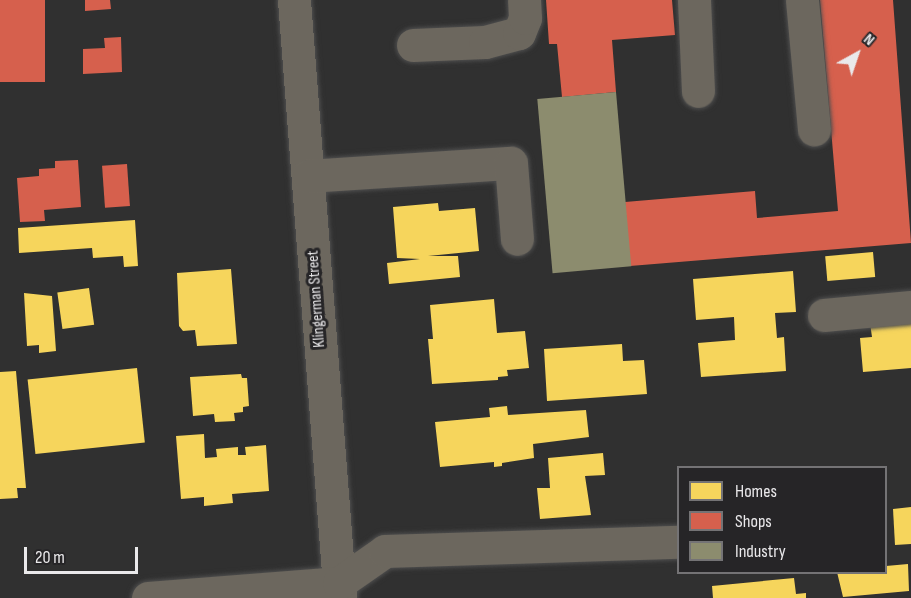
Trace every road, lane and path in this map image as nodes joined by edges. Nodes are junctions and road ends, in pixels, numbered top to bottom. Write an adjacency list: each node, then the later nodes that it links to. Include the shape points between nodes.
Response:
1 (294, 0): 8 (street, Klingerman Street)
2 (524, 0): 5 (street, via 525,18 519,33 485,42)
3 (694, 0): 6 (street)
4 (802, 0): 7 (street)
5 (413, 45)
6 (698, 91)
7 (814, 129)
8 (308, 176): 9 (street, via 511,163); 13 (street, Klingerman Street)
9 (517, 239)
10 (911, 307): 11 (street)
11 (824, 315)
12 (677, 542): 13 (street, via 385,551)
13 (340, 591): 14 (street)
14 (148, 598)

